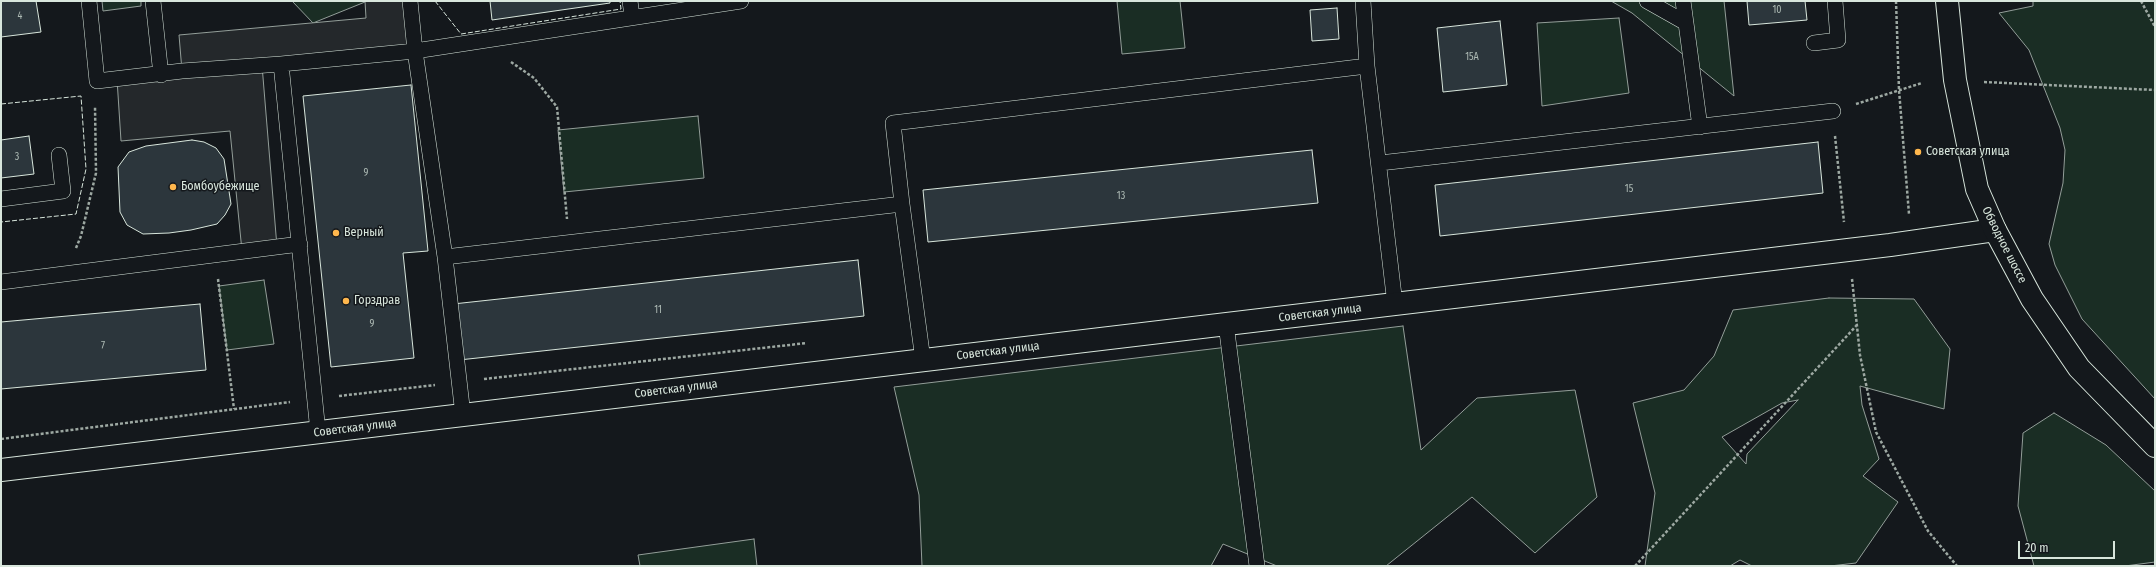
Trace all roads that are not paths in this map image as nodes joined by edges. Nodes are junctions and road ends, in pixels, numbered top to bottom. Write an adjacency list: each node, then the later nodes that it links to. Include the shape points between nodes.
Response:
1 (89, 1): 17 (lane, via 97,81)
2 (153, 1): 17 (lane)
3 (410, 1): 14 (lane)
4 (630, 1): 11 (lane)
5 (741, 1): 11 (lane)
6 (1363, 1): 16 (lane)
7 (1647, 1): 12 (lane)
8 (1683, 1): 12 (lane)
9 (1835, 1): 13 (lane, via 1838,40)
10 (1947, 1): 24 (street, Обводное шоссе, via 1954,80 1977,189)
11 (632, 16): 14 (lane)
12 (1686, 23): 19 (lane)
13 (1814, 43)
14 (415, 51): 15 (lane); 26 (lane)
15 (281, 64): 17 (lane, via 182,71); 25 (lane)
16 (1368, 66): 21 (lane); 23 (lane, via 893,123)
17 (161, 75)
18 (1833, 111): 19 (lane)
19 (1700, 127): 21 (lane)
20 (59, 154): 22 (lane, via 63,191)
21 (1380, 164): 28 (lane)
22 (1, 199)
23 (902, 204): 26 (lane); 30 (lane)
24 (1995, 230): 28 (street, Советская улица); 33 (street, Обводное шоссе, via 2032,299 2079,368)
25 (300, 244): 27 (lane); 32 (lane)
26 (445, 257): 31 (lane)
27 (1, 282)
28 (1395, 304): 29 (street, Советская улица)
29 (1226, 324): 30 (street, Советская улица); 35 (lane)
30 (923, 360): 31 (street, Советская улица)
31 (464, 415): 32 (street, Советская улица)
32 (318, 432): 34 (street, Советская улица)
33 (2155, 446)
34 (1, 470)
35 (1257, 566)

